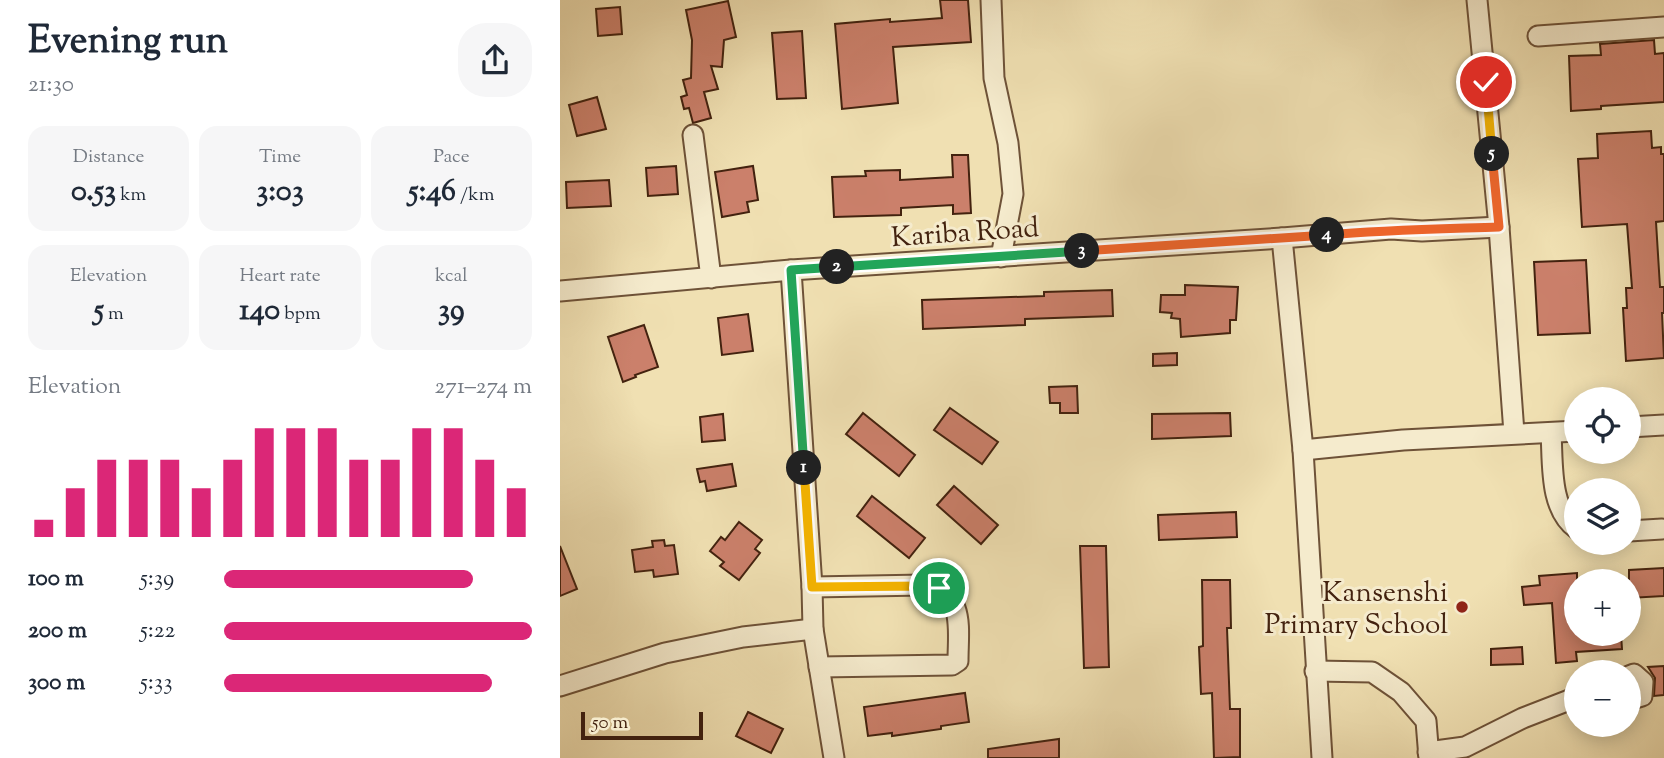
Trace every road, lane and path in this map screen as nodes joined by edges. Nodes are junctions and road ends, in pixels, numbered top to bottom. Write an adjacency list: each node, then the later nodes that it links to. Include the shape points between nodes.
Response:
1 (991, 0): 8 (street, via 994,78 1009,143 1013,194)
2 (1477, 0): 6 (street)
3 (1664, 27): 4 (street)
4 (1538, 36)
5 (693, 135): 10 (street)
6 (1499, 227): 7 (street, Kariba Road, via 1391,229); 15 (street)
7 (1282, 239): 8 (street, Kariba Road); 17 (street)
8 (1001, 257): 9 (street, Kariba Road)
9 (791, 270): 10 (street, Kariba Road); 21 (street)
10 (711, 278): 11 (street, Kariba Road)
11 (560, 291)
12 (1664, 425): 13 (street)
13 (1641, 426)
14 (1564, 432): 16 (street)
15 (1514, 433): 16 (street); 17 (street)
16 (1551, 433): 18 (street, via 1554,486)
17 (1303, 450): 24 (street)
18 (1564, 515)
19 (1662, 529): 20 (street)
20 (1641, 530)
21 (812, 587): 22 (street); 23 (street, via 939,588 956,607 958,622 956,664)
22 (813, 629): 23 (street); 26 (street, via 743,636 666,653)
23 (819, 667): 30 (street)
24 (1315, 671): 29 (street, via 1372,672 1401,692 1426,721); 31 (street)
25 (1641, 680): 27 (street)
26 (560, 686)
27 (1641, 696)
28 (1564, 702): 29 (street, via 1465,747)
29 (1429, 755)
30 (834, 758)
31 (1322, 758)

